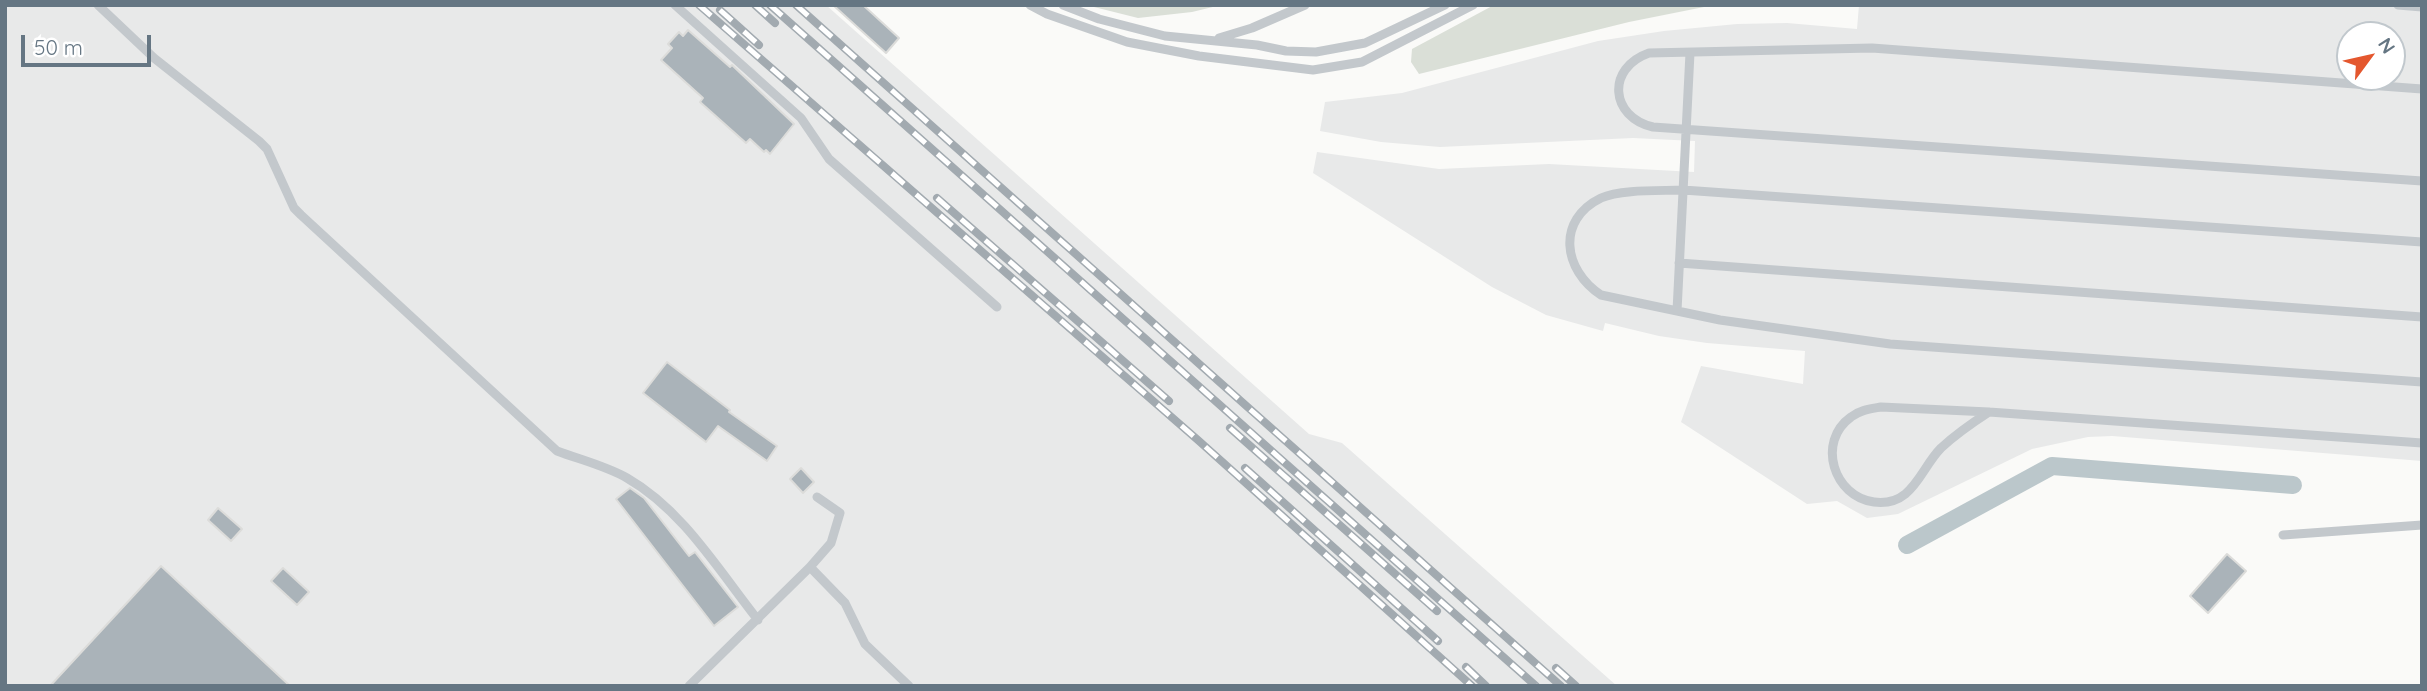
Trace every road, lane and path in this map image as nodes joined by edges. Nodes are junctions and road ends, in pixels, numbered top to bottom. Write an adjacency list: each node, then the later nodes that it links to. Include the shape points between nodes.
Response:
1 (98, 5): 28 (lane, via 154,58 259,141 294,208 557,451 626,477 668,510)
2 (675, 5): 18 (lane, via 802,118 830,159)
3 (1030, 5): 7 (lane, via 1127,42 1313,70 1362,62)
4 (1063, 5): 10 (lane, via 1132,29)
5 (1306, 5): 10 (lane)
6 (1446, 5): 10 (lane, via 1365,43 1339,49 1286,51)
7 (1473, 5)
8 (2398, 5): 9 (lane)
9 (2422, 7)
10 (1210, 40)
11 (1690, 53): 12 (lane, via 1872,48); 13 (lane); 13 (lane, via 1638,57 1628,64 1618,85 1630,117 1641,124)
12 (2422, 89)
13 (1686, 129): 14 (lane); 15 (lane)
14 (2422, 180)
15 (1683, 190): 16 (lane); 17 (lane); 19 (lane, via 1603,197 1588,206 1570,236 1575,271 1586,285 1601,295)
16 (2422, 242)
17 (1679, 263): 19 (lane); 20 (lane)
18 (997, 307)
19 (1677, 311): 21 (lane, via 1890,344)
20 (2422, 317)
21 (2422, 383)
22 (1989, 412): 22 (lane, via 1939,450 1913,488 1891,501 1861,499 1836,475 1834,439 1850,417 1865,410); 23 (lane)
23 (2422, 443)
24 (817, 497): 27 (lane, via 840,513 831,543)
25 (2422, 525): 26 (lane)
26 (2283, 535)
27 (810, 567): 28 (lane); 30 (lane, via 845,603 865,645)
28 (758, 620): 29 (lane)
29 (689, 686)
30 (909, 686)

